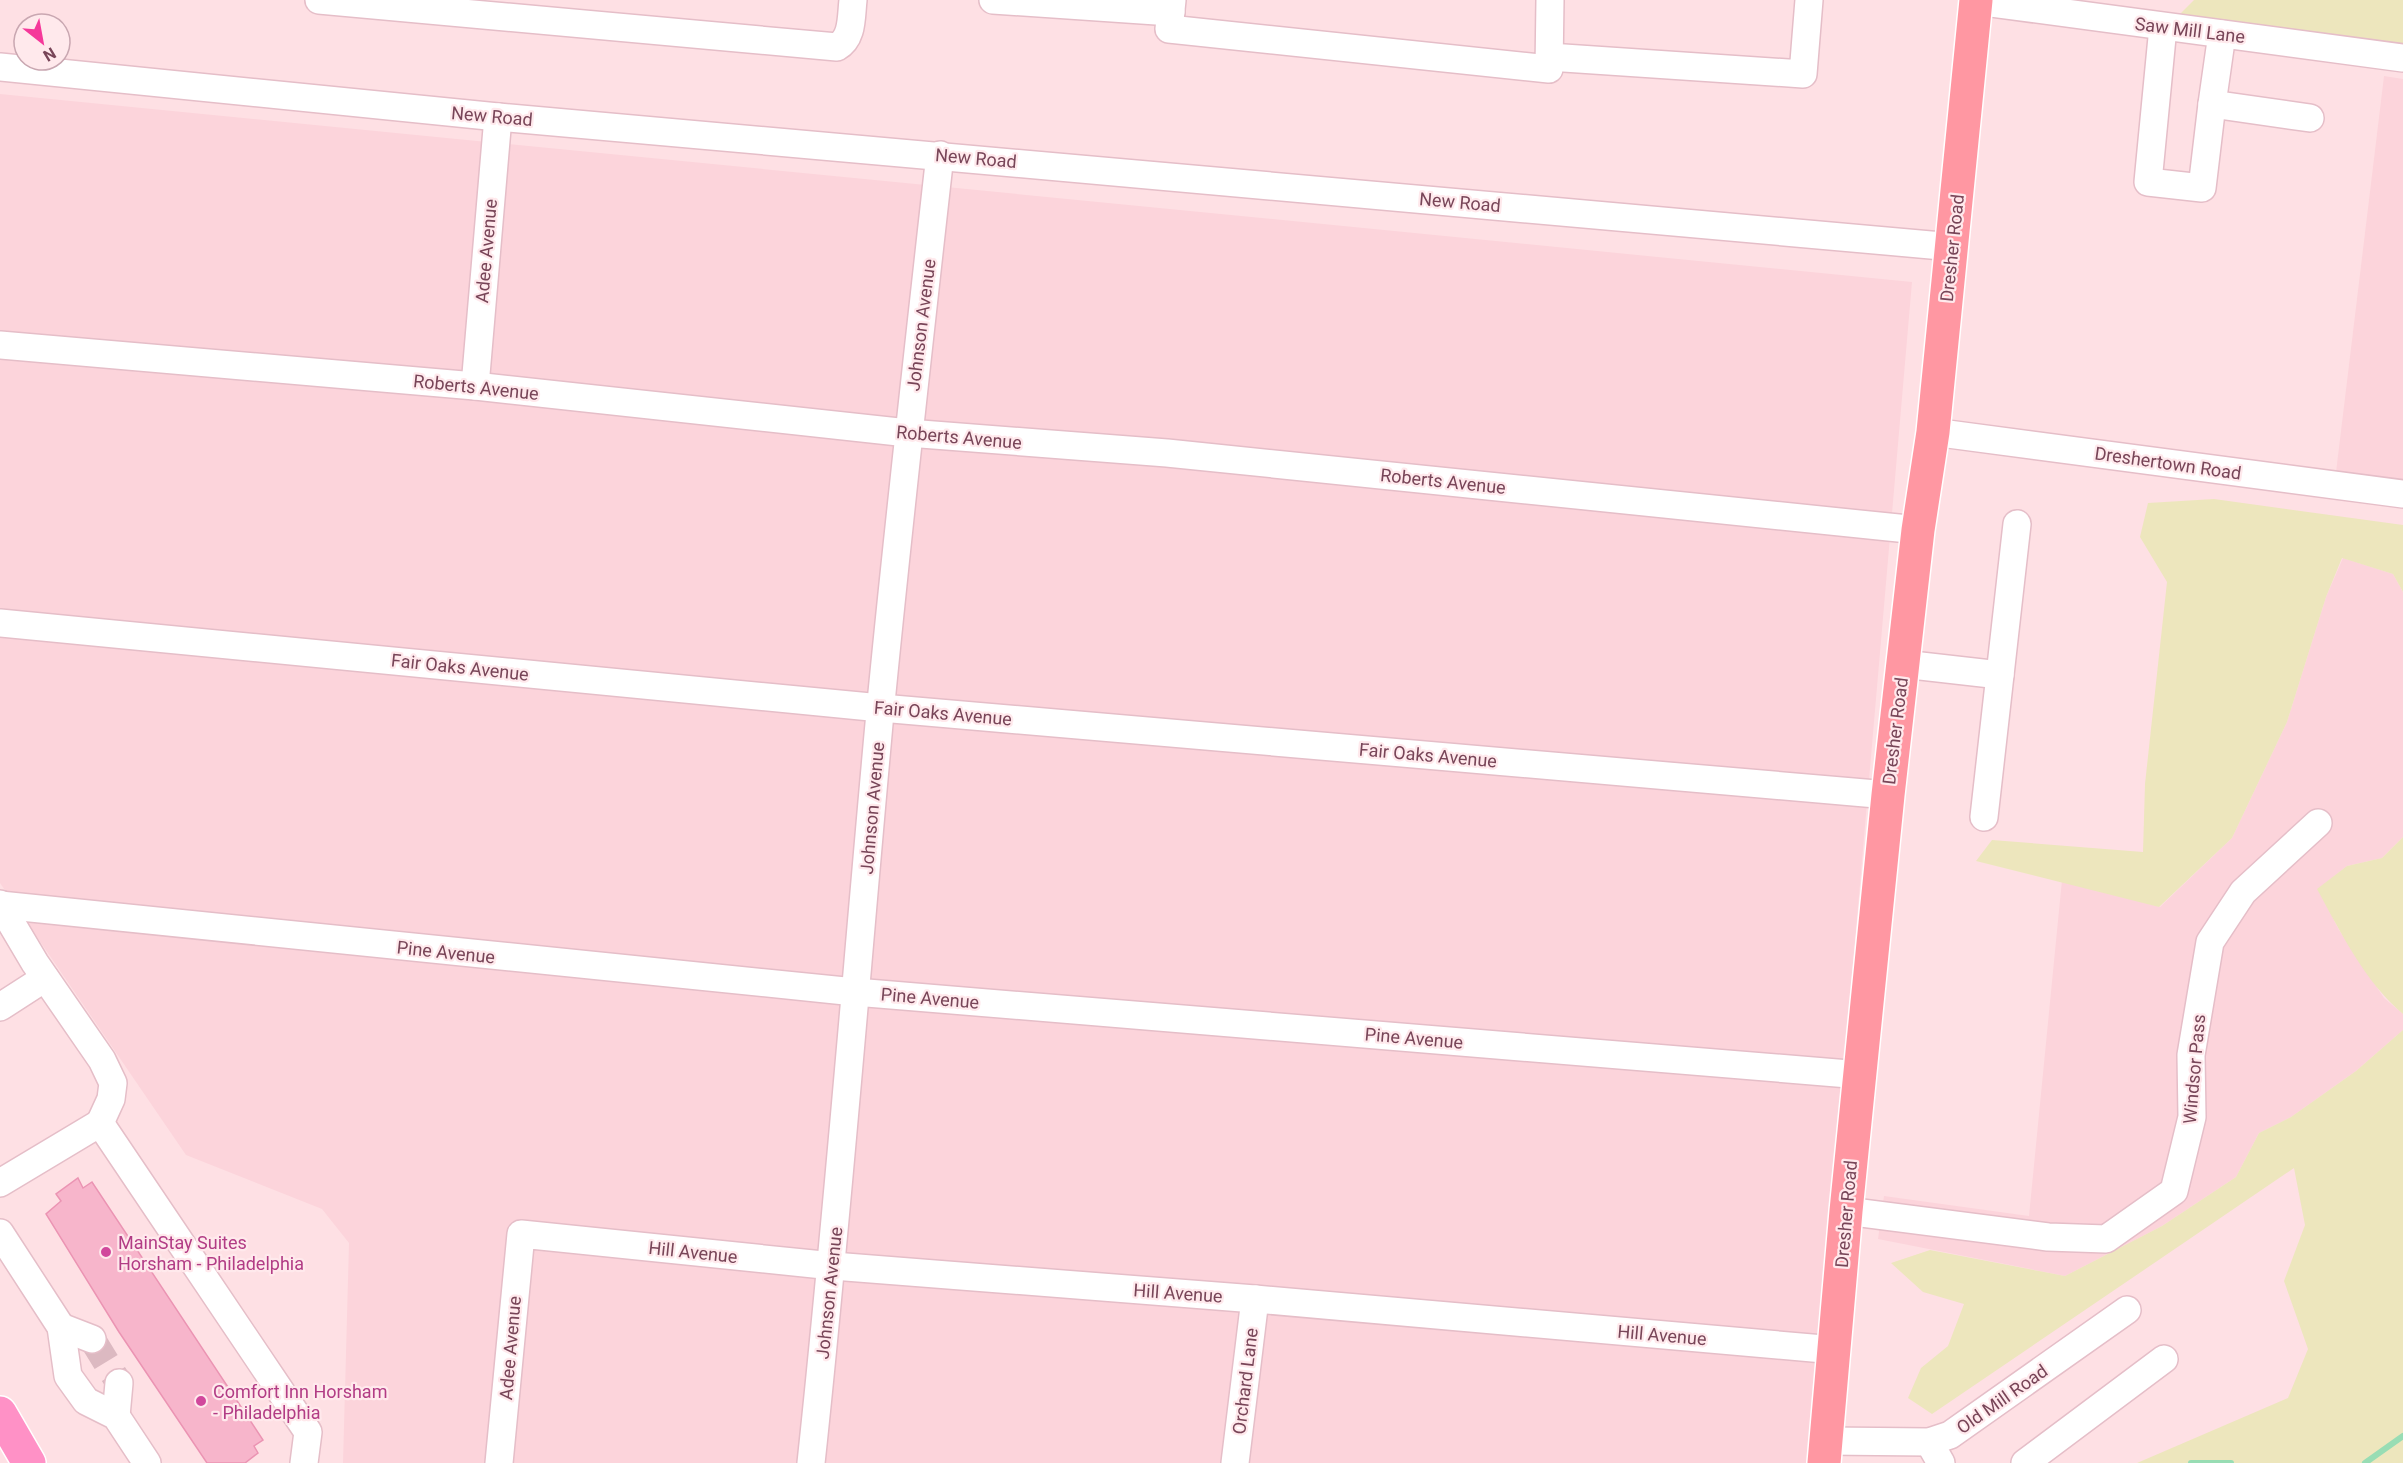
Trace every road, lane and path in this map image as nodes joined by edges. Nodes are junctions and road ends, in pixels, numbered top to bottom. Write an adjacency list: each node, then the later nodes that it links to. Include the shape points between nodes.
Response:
1 (320, 0): 2 (street, via 837,47 849,35)
2 (853, 0)
3 (993, 0): 7 (street)
4 (1550, 0): 10 (street)
5 (1809, 0): 10 (street, via 1803,74)
6 (1976, 1): 8 (street, Saw Mill Lane); 17 (main road, Dresher Road)
7 (1172, 6): 10 (street, via 1169,29 1549,69)
8 (2163, 27): 9 (street, Saw Mill Lane); 13 (street, via 2148,182 2202,188)
9 (2222, 34): 11 (street, Saw Mill Lane); 13 (street)
10 (1549, 57)
11 (2403, 58)
12 (0, 67): 14 (street, New Road)
13 (2212, 104): 15 (street)
14 (498, 117): 16 (street, New Road); 19 (street, Adee Avenue)
15 (2310, 118)
16 (940, 154): 17 (street, New Road); 21 (street, Johnson Avenue)
17 (1953, 248): 20 (main road, Dresher Road)
18 (0, 345): 19 (street, Roberts Avenue)
19 (475, 386): 21 (street, Roberts Avenue)
20 (1933, 432): 22 (street, Dreshertown Road); 24 (main road, Dresher Road)
21 (908, 433): 24 (street, Roberts Avenue, via 1167,453); 28 (street, Johnson Avenue)
22 (2403, 494)
23 (2017, 524): 27 (street)
24 (1918, 530): 26 (main road, Dresher Road)
25 (0, 623): 28 (street, Fair Oaks Avenue)
26 (1903, 664): 27 (street); 29 (main road, Dresher Road)
27 (2000, 675): 30 (street)
28 (881, 708): 29 (street, Fair Oaks Avenue); 34 (street, Johnson Avenue)
29 (1887, 795): 36 (main road, Dresher Road)
30 (1984, 817)
31 (2318, 824): 39 (street, Windsor Pass, via 2242,892 2210,942 2191,1055 2192,1117 2174,1191 2106,1239 2048,1237)
32 (0, 904): 33 (street); 34 (street, Pine Avenue)
33 (40, 970): 35 (street); 37 (street, via 102,1060 113,1083 111,1099)
34 (855, 992): 36 (street, Pine Avenue); 42 (street, Johnson Avenue)
35 (2, 1001)
36 (1861, 1075): 39 (main road, Dresher Road)
37 (100, 1123): 38 (street); 56 (street, via 308,1432)
38 (0, 1183)
39 (1845, 1211): 47 (main road, Dresher Road)
40 (0, 1233): 45 (street)
41 (521, 1234): 42 (street, Hill Avenue); 57 (street, Adee Avenue)
42 (832, 1266): 43 (street, Hill Avenue); 58 (street, Johnson Avenue)
43 (1255, 1299): 47 (street, Hill Avenue); 59 (street, Orchard Lane)
44 (2127, 1310): 53 (street, Old Mill Road, via 1950,1435)
45 (61, 1327): 46 (street); 51 (street, via 68,1376 86,1401)
46 (92, 1340)
47 (1835, 1350): 52 (main road, Dresher Road)
48 (2164, 1359): 60 (street)
49 (119, 1383): 51 (street)
50 (0, 1413): 54 (highway)
51 (117, 1416): 55 (street)
52 (1825, 1452): 53 (street, Old Mill Road)
53 (1935, 1453)
54 (29, 1458)
55 (147, 1463)
56 (304, 1463)
57 (499, 1463)
58 (811, 1463)
59 (1235, 1463)
60 (2025, 1463)

